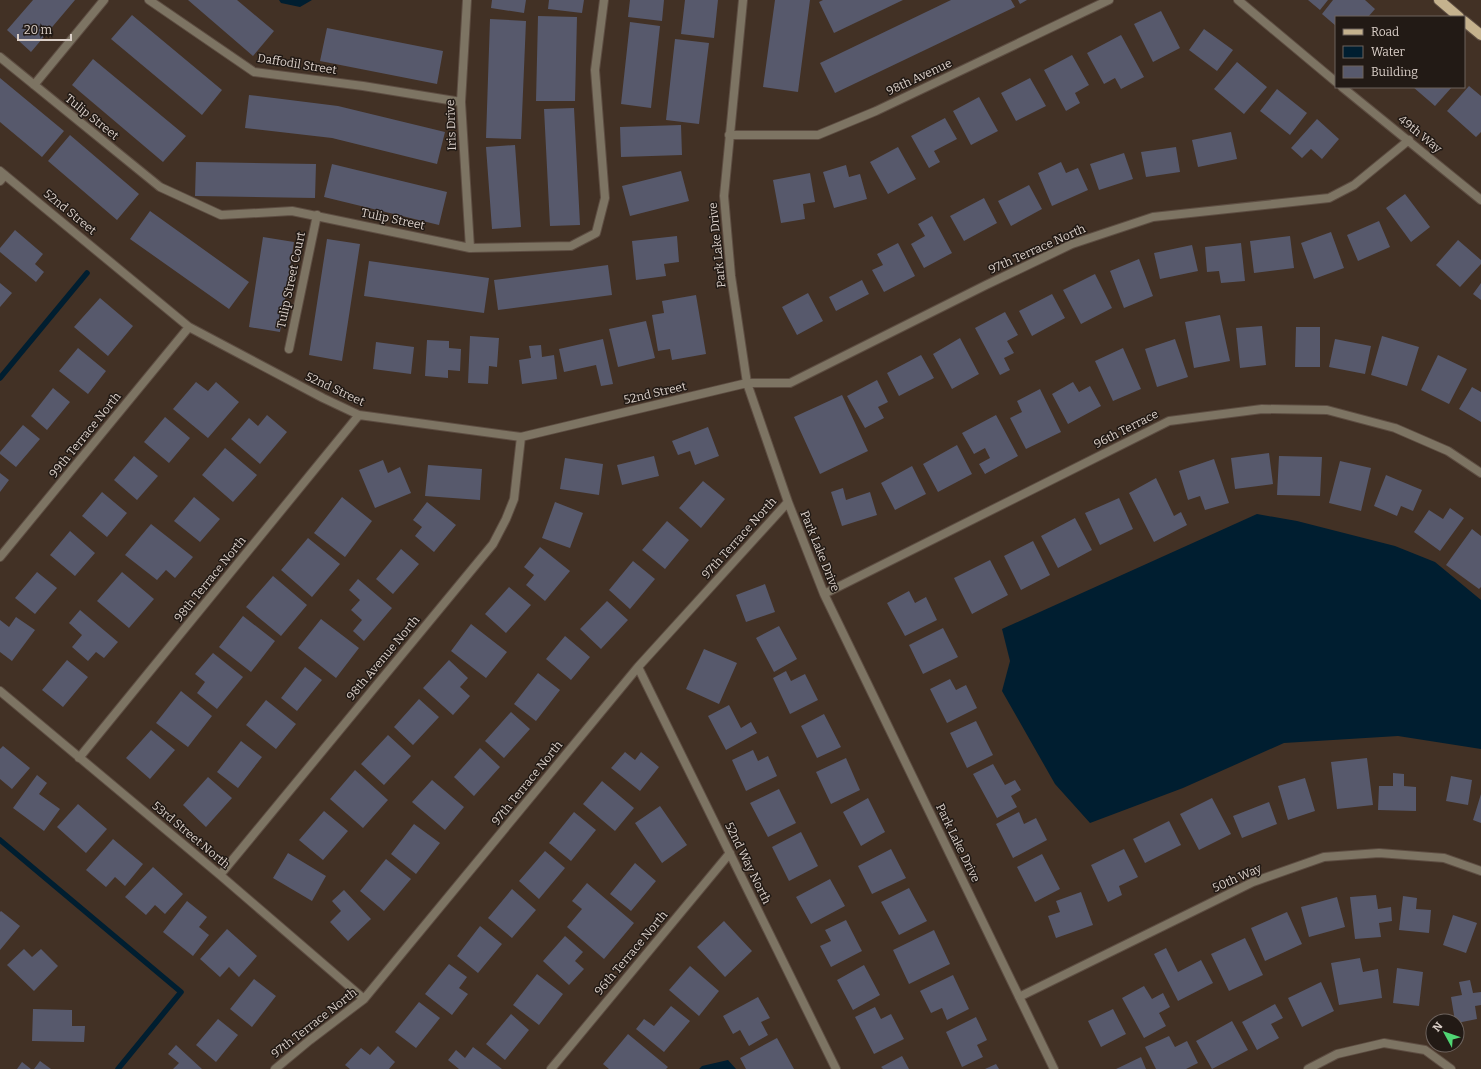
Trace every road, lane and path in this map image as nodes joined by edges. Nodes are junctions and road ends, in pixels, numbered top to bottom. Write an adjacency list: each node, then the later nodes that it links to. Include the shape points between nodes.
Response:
1 (104, 0): 14 (street)
2 (149, 0): 16 (street, Daffodil Street, via 254,72)
3 (467, 0): 16 (street, Iris Drive)
4 (604, 0): 22 (street, Tulip Street, via 595,70 605,198 596,233 571,246)
5 (743, 0): 17 (street, Park Lake Drive)
6 (1109, 0): 17 (street, 98th Avenue, via 876,111 818,135)
7 (1238, 0): 13 (street)
8 (1439, 0): 9 (main road)
9 (1458, 16)
10 (1465, 22): 11 (main road)
11 (1481, 35)
12 (0, 57): 14 (street, Tulip Street)
13 (1335, 81)
14 (34, 85): 21 (street, Tulip Street, via 160,188 221,215 292,211)
15 (1343, 88): 18 (street, 49th Way)
16 (461, 102): 22 (street, Iris Drive)
17 (728, 136): 25 (street, Park Lake Drive, via 724,196 731,276)
18 (1409, 140): 20 (street, 49th Way); 25 (street, 97th Terrace North, via 1354,185 1329,198 1153,217 1072,244 790,383)
19 (2, 176): 23 (street, 52nd Street)
20 (1481, 200)
21 (317, 215): 22 (street, Tulip Street); 24 (street, Tulip Street Court)
22 (470, 248)
23 (189, 328): 26 (street, 52nd Street); 30 (street, 99th Terrace North)
24 (289, 350)
25 (747, 383): 27 (street, 52nd Street); 29 (street, Park Lake Drive)
26 (359, 416): 27 (street, 52nd Street); 34 (street, 98th Terrace North)
27 (521, 436): 37 (street, 98th Avenue North, via 514,499 493,544)
28 (1481, 473): 31 (street, 96th Terrace, via 1448,451 1395,428 1327,410 1262,409 1169,421)
29 (788, 502): 31 (street, Park Lake Drive); 32 (street, 97th Terrace North)
30 (0, 557)
31 (824, 594): 38 (street, Park Lake Drive)
32 (638, 667): 35 (street, 52nd Way North); 39 (street, 97th Terrace North)
33 (0, 691): 34 (street, 53rd Street North)
34 (79, 758): 37 (street, 53rd Street North)
35 (730, 853): 41 (street, 96th Terrace North); 42 (street, 52nd Way North)
36 (1481, 871): 38 (street, 50th Way, via 1444,858 1379,853 1324,857 1253,882)
37 (220, 875): 39 (street, 53rd Street North)
38 (1019, 997): 43 (street, Park Lake Drive)
39 (364, 1000): 40 (street, 97th Terrace North)
40 (277, 1068)
41 (551, 1069)
42 (836, 1069)
43 (1054, 1069)
44 (1308, 1069): 45 (street, via 1337,1054 1384,1043 1425,1050)
45 (1451, 1069)

